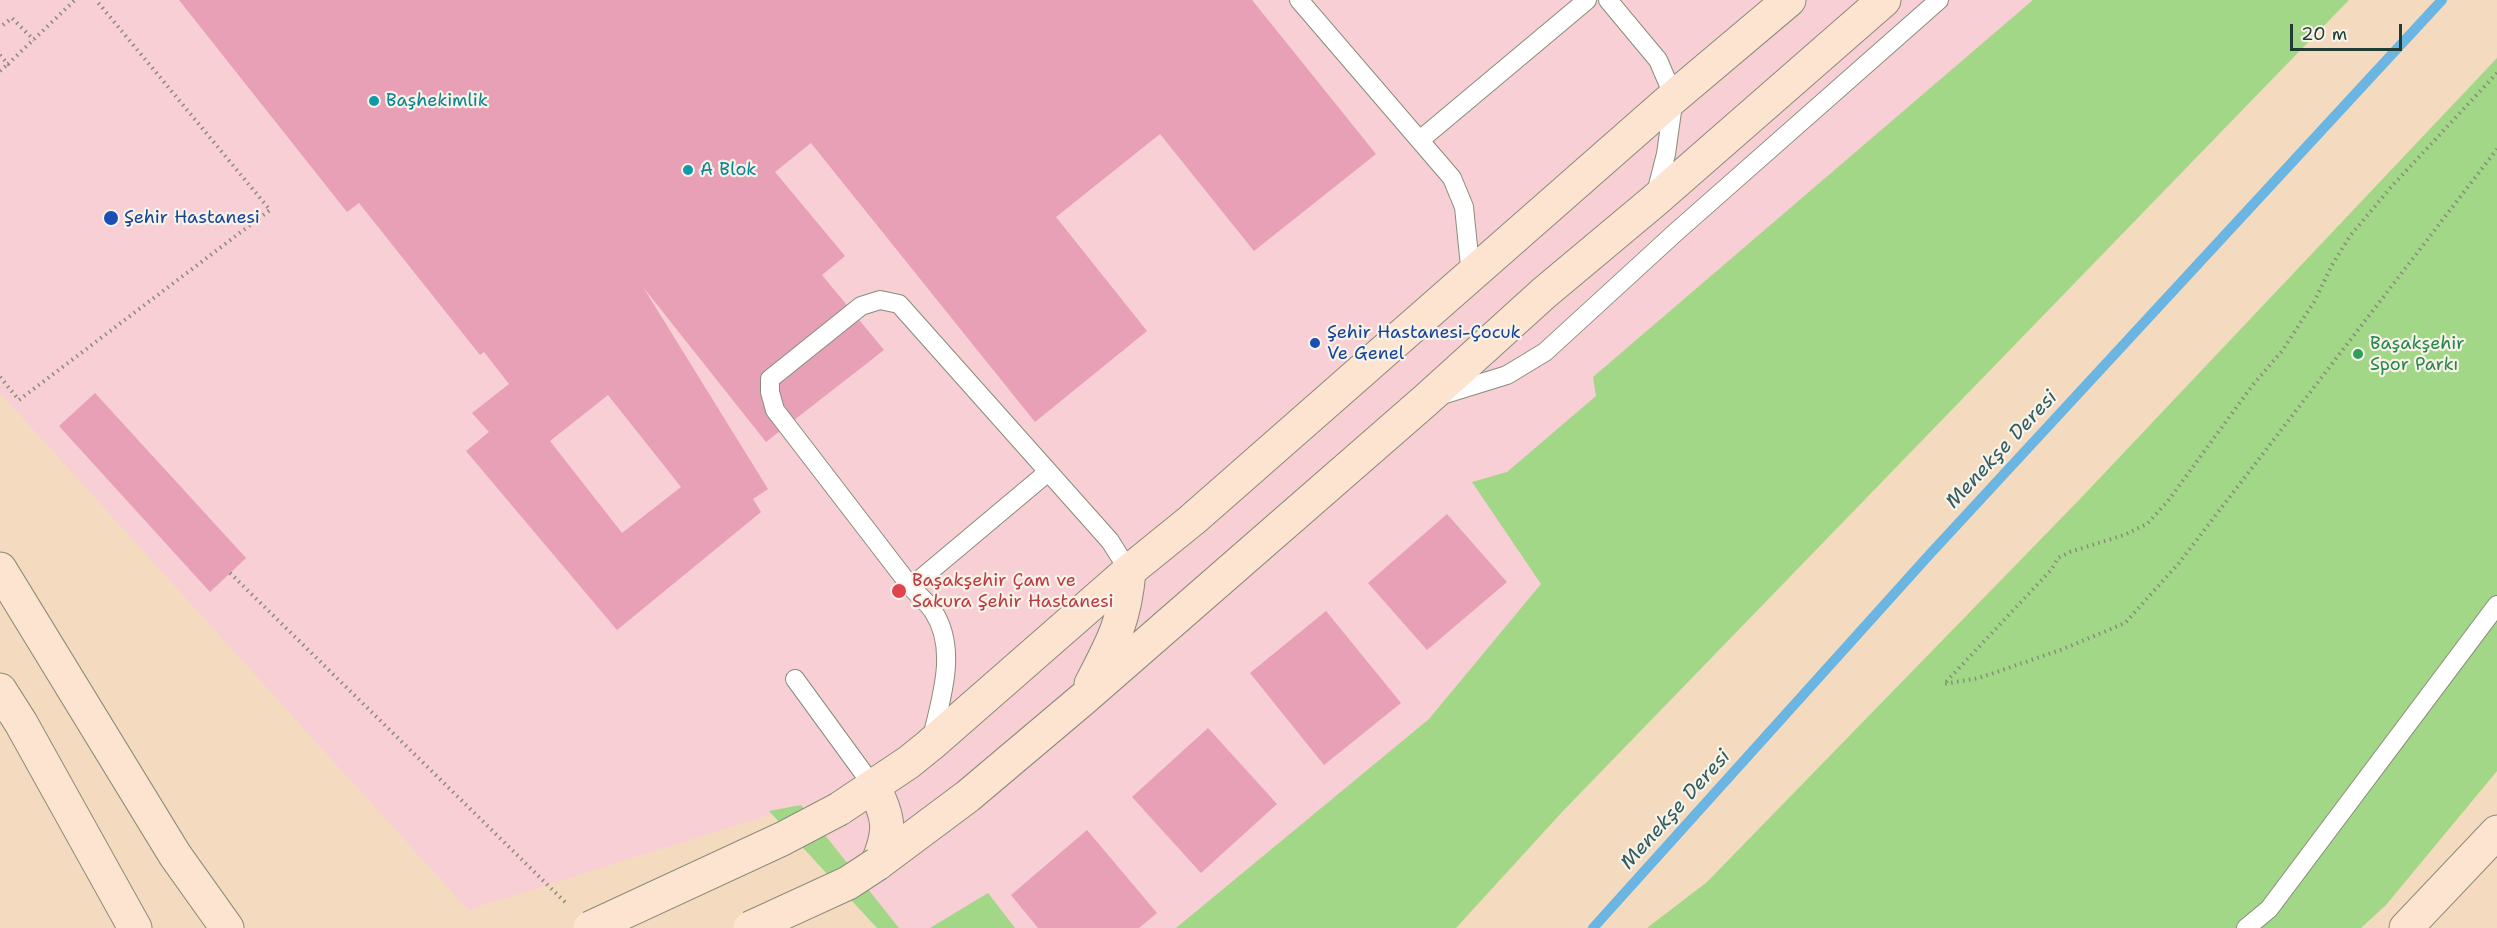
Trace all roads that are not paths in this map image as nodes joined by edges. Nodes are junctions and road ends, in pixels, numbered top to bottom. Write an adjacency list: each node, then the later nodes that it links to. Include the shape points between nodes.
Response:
1 (1299, 0): 8 (lane)
2 (1587, 0): 8 (lane)
3 (1608, 0): 7 (lane, via 1658,60)
4 (1789, 0): 7 (street)
5 (1884, 0): 9 (street)
6 (1939, 0): 11 (lane, via 1545,351 1507,375)
7 (1674, 97): 9 (lane); 10 (street)
8 (1420, 141): 10 (lane, via 1452,178 1464,207)
9 (1654, 201): 11 (street)
10 (1471, 276): 14 (street)
11 (1426, 400): 19 (street)
12 (1048, 472): 14 (lane, via 1110,541); 15 (lane); 15 (lane, via 899,304 880,300 861,306 770,379 775,411)
13 (0, 570): 28 (street, via 175,855)
14 (1129, 571): 19 (street, via 1120,625); 20 (street)
15 (911, 587): 20 (lane, via 933,612 944,641 946,678)
16 (2497, 605): 25 (lane)
17 (795, 679): 21 (lane)
18 (0, 690): 24 (street)
19 (1083, 699): 23 (street, via 968,796)
20 (930, 745): 21 (street)
21 (873, 786): 23 (street, via 883,805 888,828); 29 (street, bridge, via 782,839)
22 (2497, 832): 33 (street)
23 (877, 864): 30 (street, bridge, via 848,883)
24 (112, 888): 26 (street); 27 (street)
25 (2269, 909): 31 (lane); 32 (lane)
26 (114, 928)
27 (135, 928)
28 (227, 928)
29 (590, 928)
30 (750, 928)
31 (2246, 928)
32 (2271, 928)
33 (2406, 928)

